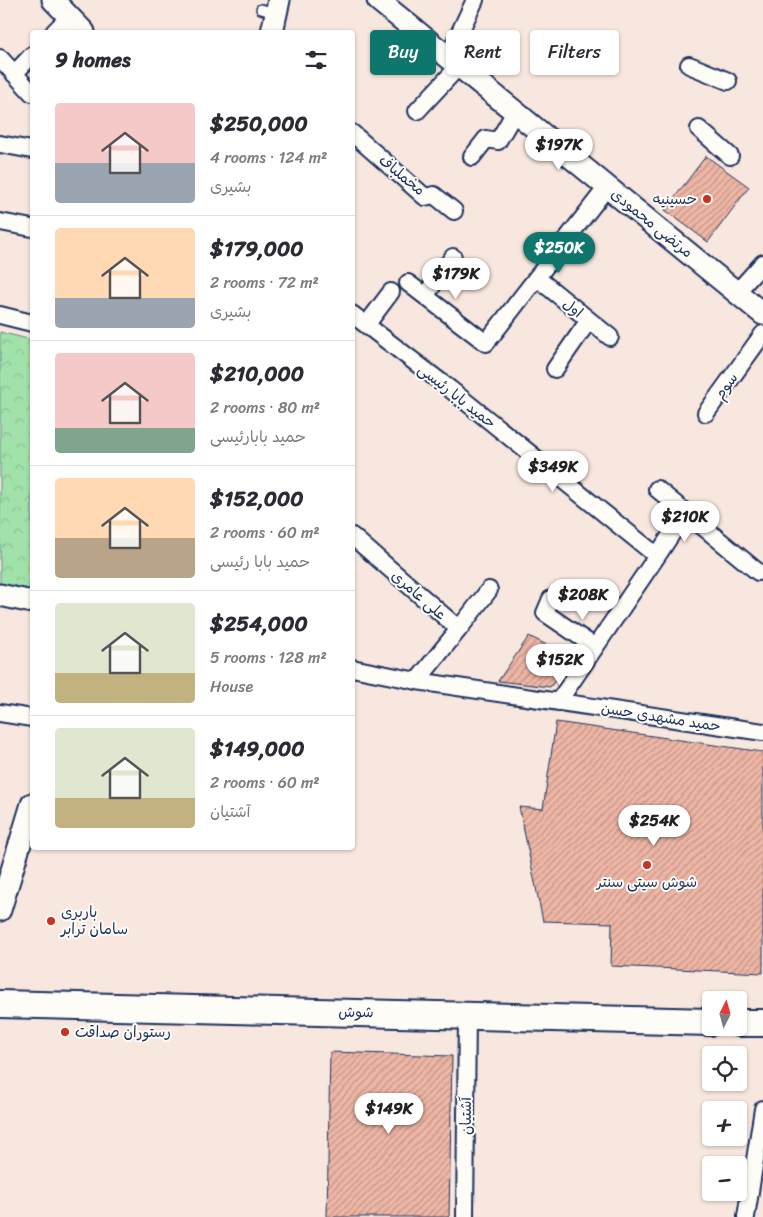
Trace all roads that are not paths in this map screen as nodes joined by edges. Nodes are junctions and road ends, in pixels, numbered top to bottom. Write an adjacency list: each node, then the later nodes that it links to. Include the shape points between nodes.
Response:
1 (53, 0): 4 (street)
2 (378, 0): 8 (street, مرتضی محمودی)
3 (475, 0): 7 (street)
4 (69, 17): 5 (street); 6 (street)
5 (56, 30)
6 (82, 30)
7 (464, 30)
8 (446, 56)
9 (30, 57): 13 (street)
10 (0, 58): 13 (street)
11 (689, 64): 15 (street)
12 (446, 72): 17 (street)
13 (14, 74): 16 (street)
14 (469, 75): 18 (street, مرتضی محمودی)
15 (728, 81)
16 (30, 91)
17 (417, 111)
18 (515, 112): 24 (street, via 498,141 486,139); 25 (street, مرتضی محمودی)
19 (699, 129): 23 (street)
20 (355, 136): 26 (street, مخملباف, via 425,197 434,195)
21 (0, 144): 22 (street)
22 (30, 150)
23 (730, 156)
24 (472, 157)
25 (607, 187): 31 (street); 34 (street, مرتضی محمودی)
26 (454, 211)
27 (0, 222): 28 (street)
28 (30, 228)
29 (453, 257): 35 (street)
30 (763, 263): 34 (street)
31 (536, 278): 35 (street, via 486,342); 39 (street, اول)
32 (408, 283): 35 (street)
33 (392, 292): 41 (street)
34 (737, 292): 36 (street, مرتضی محمودی)
35 (425, 296)
36 (763, 314)
37 (0, 315): 40 (street)
38 (355, 316): 41 (street, حمید بابا رئیسی)
39 (589, 320): 43 (street, اول); 44 (street)
40 (30, 322)
41 (366, 324): 49 (street, حمید بابا رئیسی)
42 (763, 334): 45 (street, سوم)
43 (610, 337)
44 (555, 368)
45 (706, 412)
46 (657, 489): 47 (street)
47 (686, 512): 49 (street); 50 (street)
48 (355, 539): 55 (street, علی عامری)
49 (657, 556): 56 (street)
50 (758, 572)
51 (489, 590): 55 (street)
52 (0, 595): 54 (street)
53 (551, 599): 56 (street, via 545,613)
54 (30, 602)
55 (459, 629): 58 (street, علی عامری)
56 (595, 647): 59 (street)
57 (355, 669): 58 (street, حمید مشهدی حسن)
58 (417, 682): 59 (street, حمید مشهدی حسن)
59 (558, 702): 62 (street, حمید مشهدی حسن)
60 (0, 713): 61 (street)
61 (30, 718)
62 (763, 732)
63 (30, 811): 64 (street)
64 (0, 910)
65 (0, 1004): 66 (main road, شوش)
66 (467, 1015): 67 (main road, شوش); 71 (street, آشتیان)
67 (702, 1022)
68 (748, 1022): 69 (main road)
69 (763, 1023)
70 (763, 1109): 72 (street)
71 (466, 1217)
72 (746, 1217)

